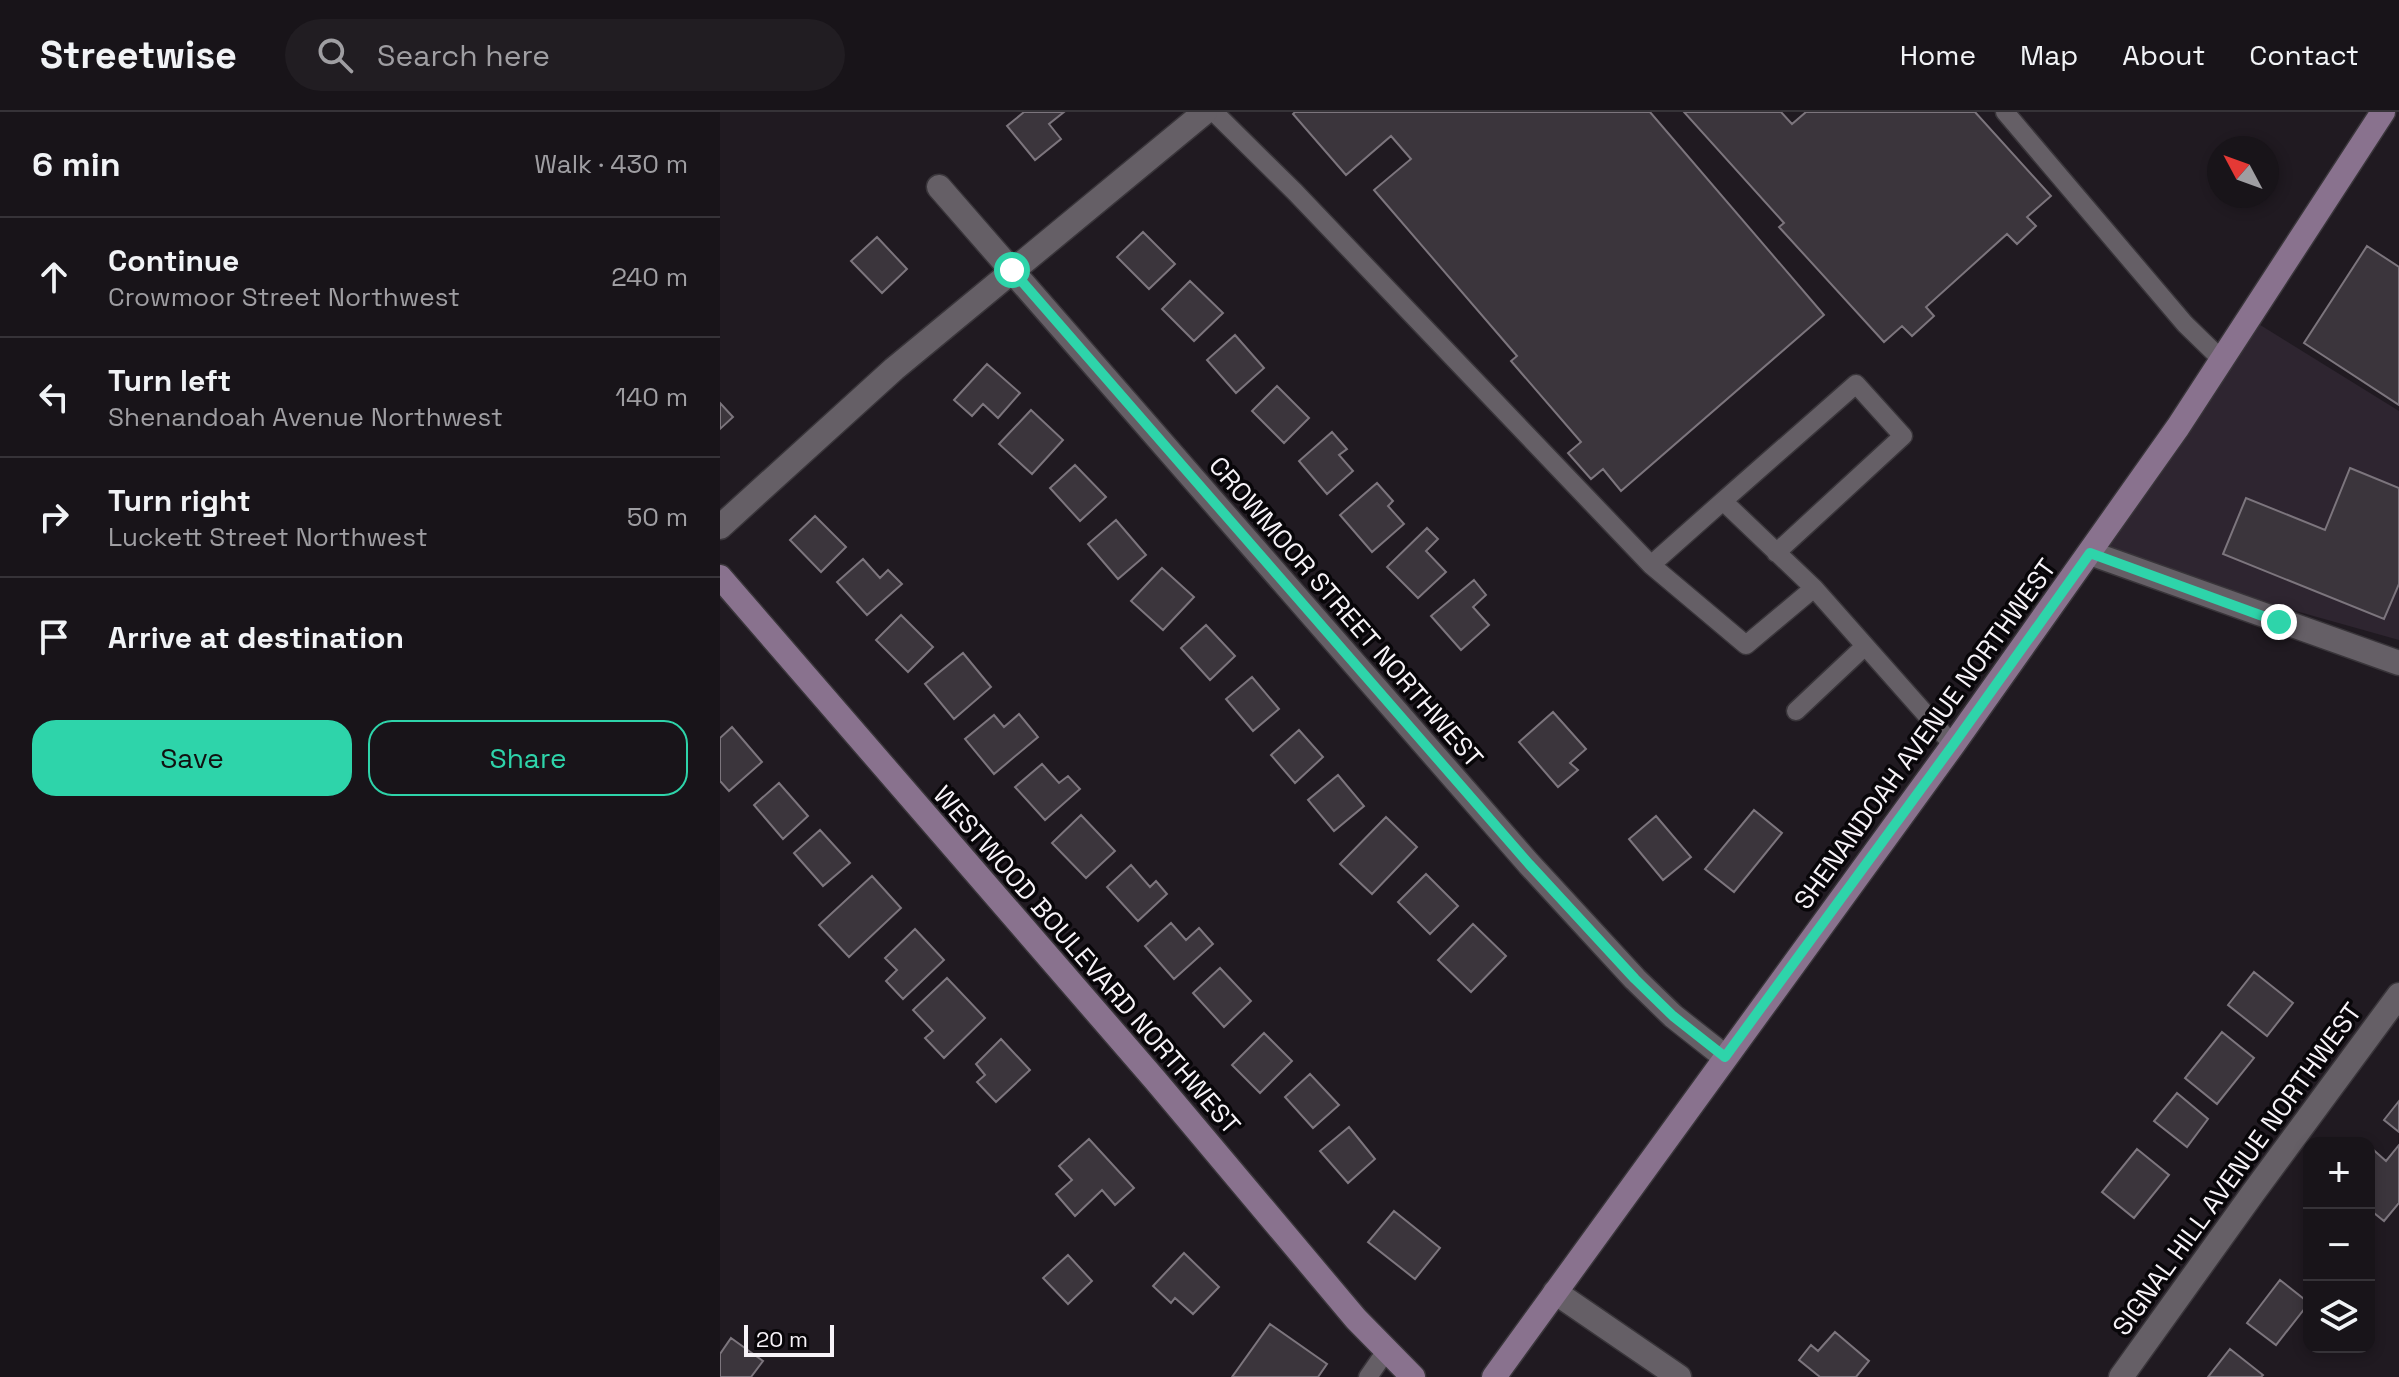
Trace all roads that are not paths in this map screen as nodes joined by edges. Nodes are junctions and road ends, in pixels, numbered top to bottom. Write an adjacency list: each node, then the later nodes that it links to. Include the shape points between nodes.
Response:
1 (1205, 112): 6 (street)
2 (1214, 112): 12 (lane)
3 (2005, 112): 7 (lane, via 2185,324)
4 (2383, 112): 7 (main road, SHENANDOAH AVENUE NORTHWEST)
5 (939, 187): 6 (street, CROWMOOR STREET NORTHWEST)
6 (1012, 270): 9 (street); 20 (street, CROWMOOR STREET NORTHWEST, via 1529,864 1635,979)
7 (2222, 360): 11 (main road, SHENANDOAH AVENUE NORTHWEST)
8 (1723, 501): 10 (lane); 10 (lane, via 1856,384 1903,436); 12 (lane)
9 (720, 527)
10 (1776, 553): 14 (lane)
11 (2090, 553): 16 (street); 18 (main road, SHENANDOAH AVENUE NORTHWEST)
12 (1651, 565): 14 (lane, via 1746,645)
13 (720, 577): 22 (main road, WESTWOOD BOULEVARD NORTHWEST)
14 (1814, 588): 15 (lane)
15 (1865, 646): 17 (lane); 18 (lane)
16 (2399, 663)
17 (1796, 711)
18 (1953, 745): 20 (main road, SHENANDOAH AVENUE NORTHWEST)
19 (2399, 995): 27 (street, SIGNAL HILL AVENUE NORTHWEST)
20 (1725, 1057): 21 (main road, SHENANDOAH AVENUE NORTHWEST)
21 (1555, 1292): 25 (main road, SHENANDOAH AVENUE NORTHWEST); 26 (street)
22 (1386, 1351): 23 (lane); 24 (main road, WESTWOOD BOULEVARD NORTHWEST)
23 (1368, 1377)
24 (1413, 1377)
25 (1494, 1377)
26 (1679, 1377)
27 (2121, 1377)

